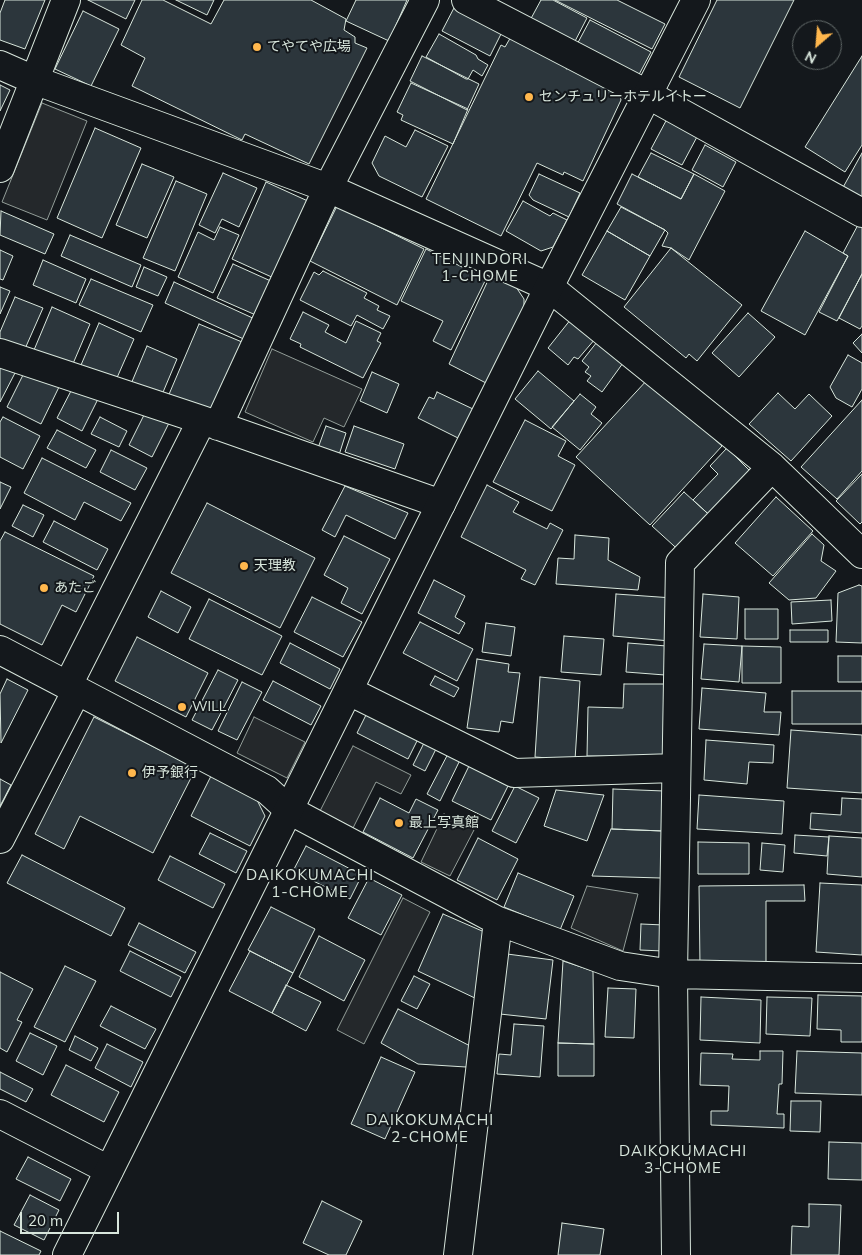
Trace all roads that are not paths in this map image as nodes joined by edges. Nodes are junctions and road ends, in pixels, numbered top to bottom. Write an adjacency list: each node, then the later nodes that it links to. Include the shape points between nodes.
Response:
1 (66, 0): 6 (street)
2 (425, 0): 9 (street)
3 (466, 0): 7 (street)
4 (696, 0): 7 (street)
5 (0, 66): 6 (street)
6 (34, 80): 8 (street); 9 (street)
7 (647, 94): 10 (street); 11 (street)
8 (0, 168)
9 (328, 188): 11 (street); 13 (street)
10 (862, 213)
11 (549, 287): 14 (street); 15 (street)
12 (0, 353): 13 (street)
13 (210, 423): 15 (street); 18 (street)
14 (772, 467): 16 (street); 20 (street, via 680,563)
15 (441, 504): 19 (street)
16 (859, 543)
17 (0, 650): 18 (street)
18 (72, 687): 21 (street, via 267,790); 22 (street)
19 (350, 691): 20 (street, via 514,773); 21 (street)
20 (676, 768): 24 (street)
21 (289, 810): 23 (street); 27 (street)
22 (0, 839)
23 (498, 921): 24 (street, via 620,966); 29 (street)
24 (673, 974): 25 (street); 30 (street)
25 (862, 978)
26 (0, 1114): 27 (street)
27 (109, 1170): 28 (street)
28 (67, 1255)
29 (458, 1255)
30 (676, 1255)

